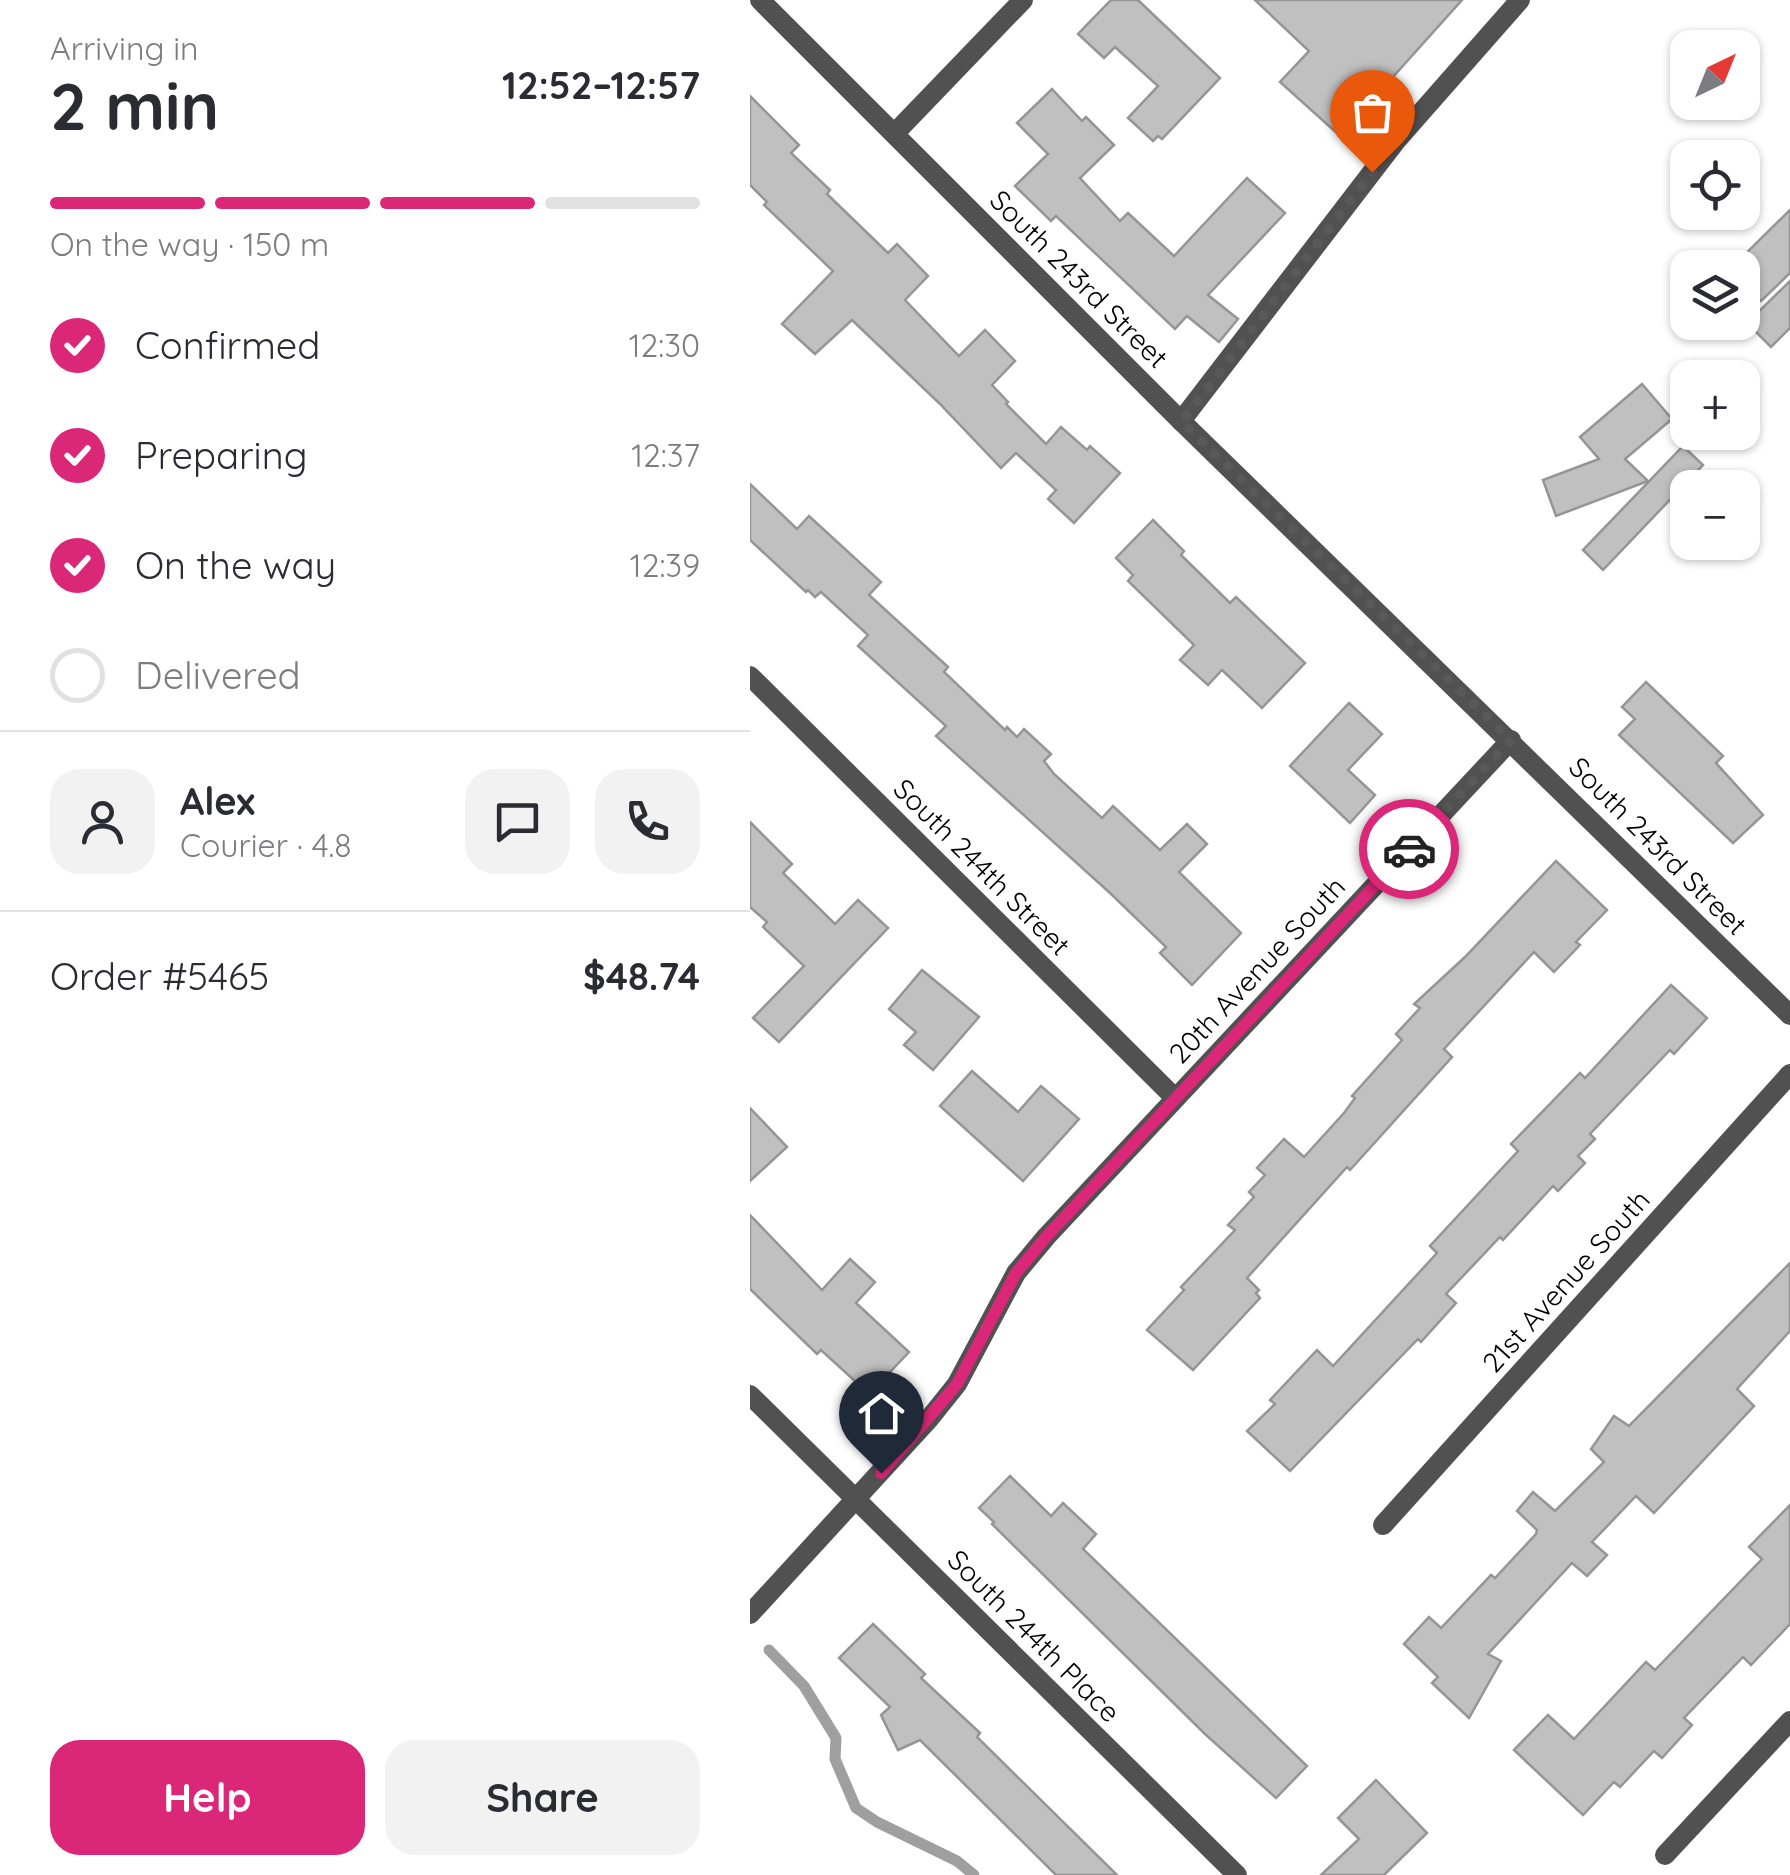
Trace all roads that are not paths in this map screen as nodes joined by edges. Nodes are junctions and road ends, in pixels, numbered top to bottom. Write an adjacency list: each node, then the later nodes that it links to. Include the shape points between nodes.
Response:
1 (760, 0): 4 (street, South 243rd Street)
2 (1022, 0): 4 (street)
3 (1520, 0): 5 (street, via 1396,141)
4 (895, 133): 5 (street, South 243rd Street)
5 (1182, 422): 7 (street, South 243rd Street)
6 (750, 676): 10 (street, South 244th Street)
7 (1511, 740): 8 (street, South 243rd Street); 10 (street, 20th Avenue South)
8 (1790, 1015)
9 (1790, 1074): 13 (street, 21st Avenue South)
10 (1175, 1098): 12 (street, 20th Avenue South, via 1016,1273 957,1384)
11 (750, 1395): 12 (street, South 244th Place)
12 (856, 1500): 14 (street, 20th Avenue South); 17 (street, South 244th Place)
13 (1382, 1525)
14 (750, 1614)
15 (1790, 1721): 16 (street)
16 (1665, 1855)
17 (1238, 1875)

